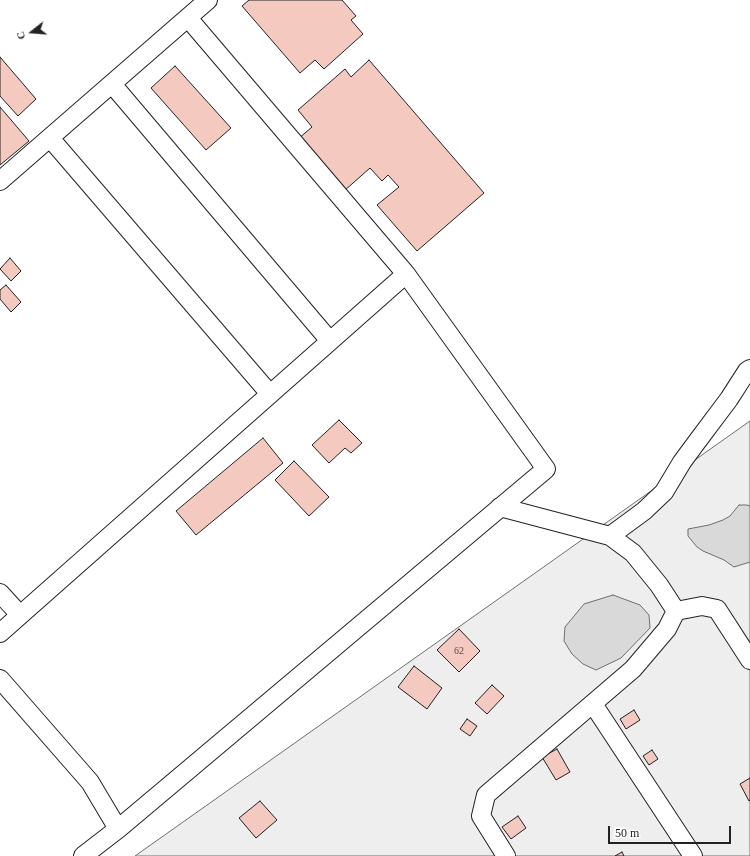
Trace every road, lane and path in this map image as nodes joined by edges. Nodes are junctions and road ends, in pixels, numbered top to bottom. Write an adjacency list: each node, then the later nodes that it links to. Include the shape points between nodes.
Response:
1 (208, 0): 2 (street)
2 (188, 18): 3 (street); 6 (street)
3 (112, 84): 4 (street); 7 (street)
4 (50, 138): 5 (street); 9 (street)
5 (0, 181)
6 (406, 274): 7 (street); 10 (street, via 546,469)
7 (330, 341): 9 (street)
8 (750, 369): 11 (street, via 682,462 664,492 644,511)
9 (270, 394): 14 (street)
10 (500, 507): 11 (street); 19 (street)
11 (610, 536): 13 (street, via 633,553)
12 (0, 593): 14 (street)
13 (676, 611): 16 (street, via 702,606 717,609); 18 (street, via 667,629 633,669)
14 (20, 615): 15 (street)
15 (0, 632)
16 (750, 660)
17 (0, 679): 19 (street, via 90,782)
18 (593, 704): 21 (street, via 486,795 481,816); 22 (street)
19 (118, 829): 20 (street)
20 (83, 856)
21 (506, 856)
22 (693, 856)

